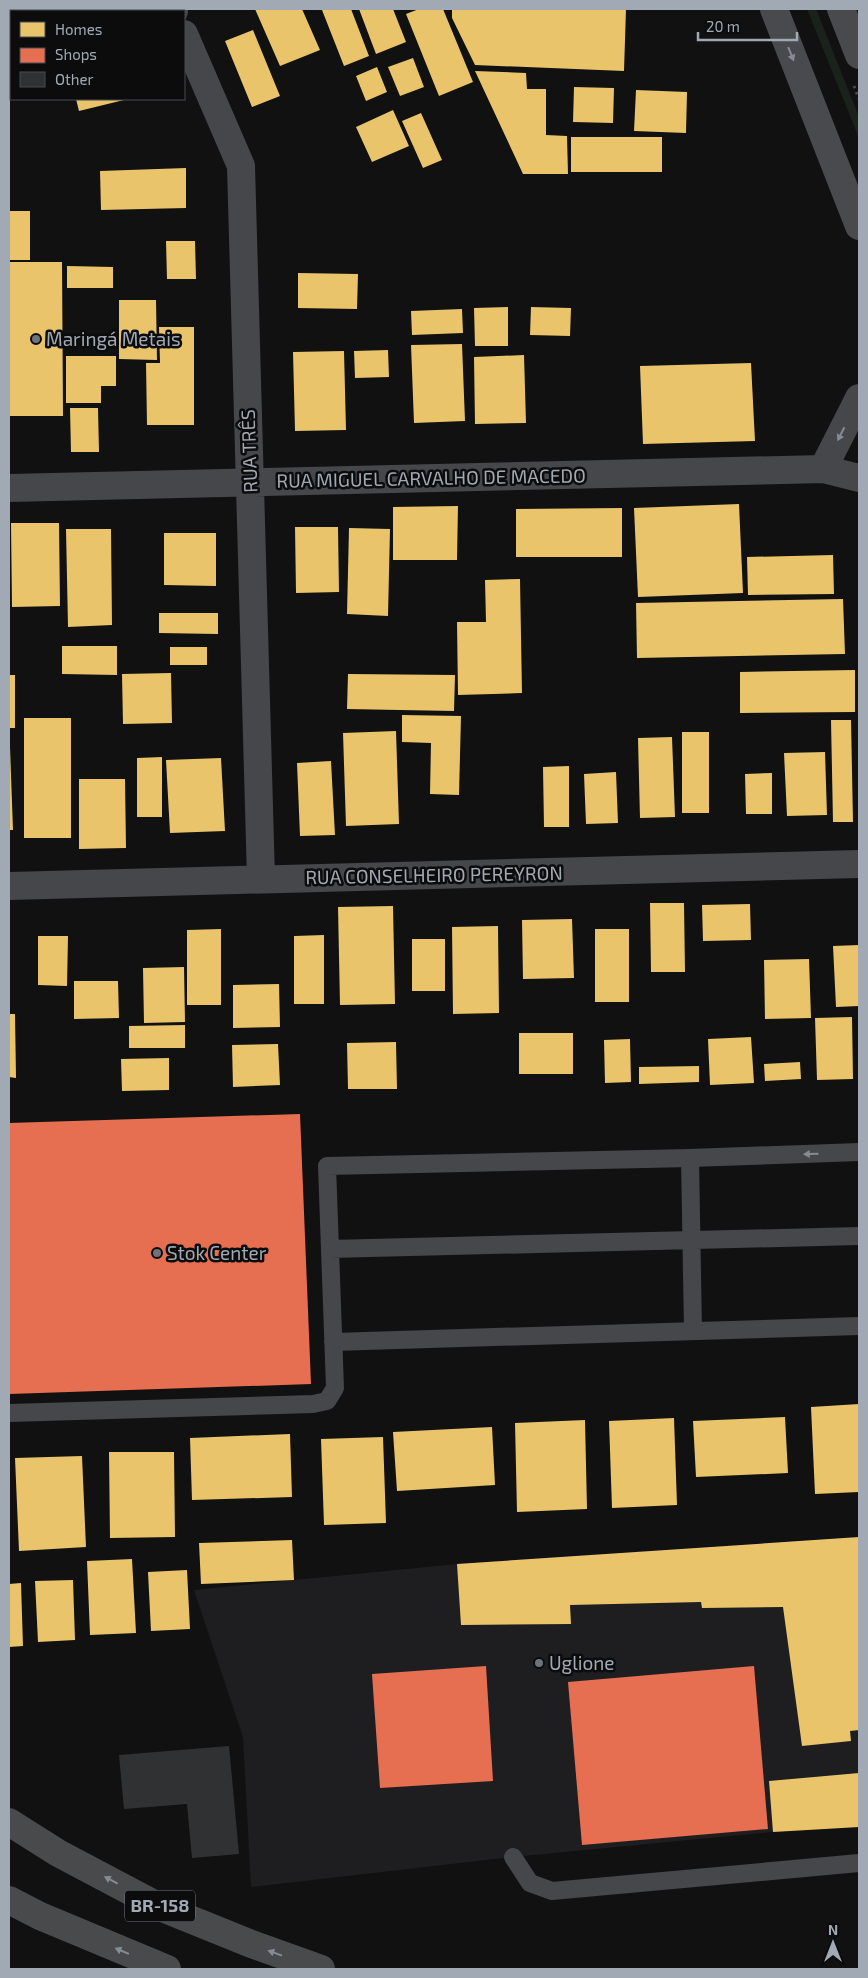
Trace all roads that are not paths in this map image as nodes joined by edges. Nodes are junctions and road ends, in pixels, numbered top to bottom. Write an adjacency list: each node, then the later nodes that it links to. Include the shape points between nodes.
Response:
1 (774, 9): 5 (main road, one-way to 5)
2 (841, 9): 4 (main road)
3 (185, 36): 9 (street, RUA TRÊS, via 241,166)
4 (859, 55)
5 (859, 226)
6 (859, 398): 7 (street, one-way to 7)
7 (823, 469): 8 (street, RUA MIGUEL CARVALHO DE MACEDO); 9 (street, RUA MIGUEL CARVALHO DE MACEDO)
8 (859, 478)
9 (250, 483): 10 (street, RUA MIGUEL CARVALHO DE MACEDO); 12 (street, RUA TRÊS)
10 (9, 488)
11 (859, 864): 12 (street, RUA CONSELHEIRO PEREYRON)
12 (261, 879): 13 (street, RUA CONSELHEIRO PEREYRON)
13 (9, 886)
14 (859, 1152): 15 (lane, one-way to 15)
15 (690, 1158): 17 (lane); 18 (lane, via 327,1166)
16 (859, 1236): 17 (lane)
17 (692, 1241): 18 (lane); 20 (lane)
18 (330, 1250): 21 (lane)
19 (859, 1326): 20 (lane)
20 (693, 1331): 21 (lane)
21 (333, 1342): 22 (lane, via 334,1388 327,1401)
22 (9, 1413)
23 (9, 1822): 28 (highway, BR-158, one-way to 23, via 160,1906 58,1853)
24 (513, 1856): 25 (lane, via 530,1883 552,1891)
25 (859, 1863)
26 (9, 1900): 27 (highway, BR-158, one-way to 26)
27 (167, 1969)
28 (321, 1969)

